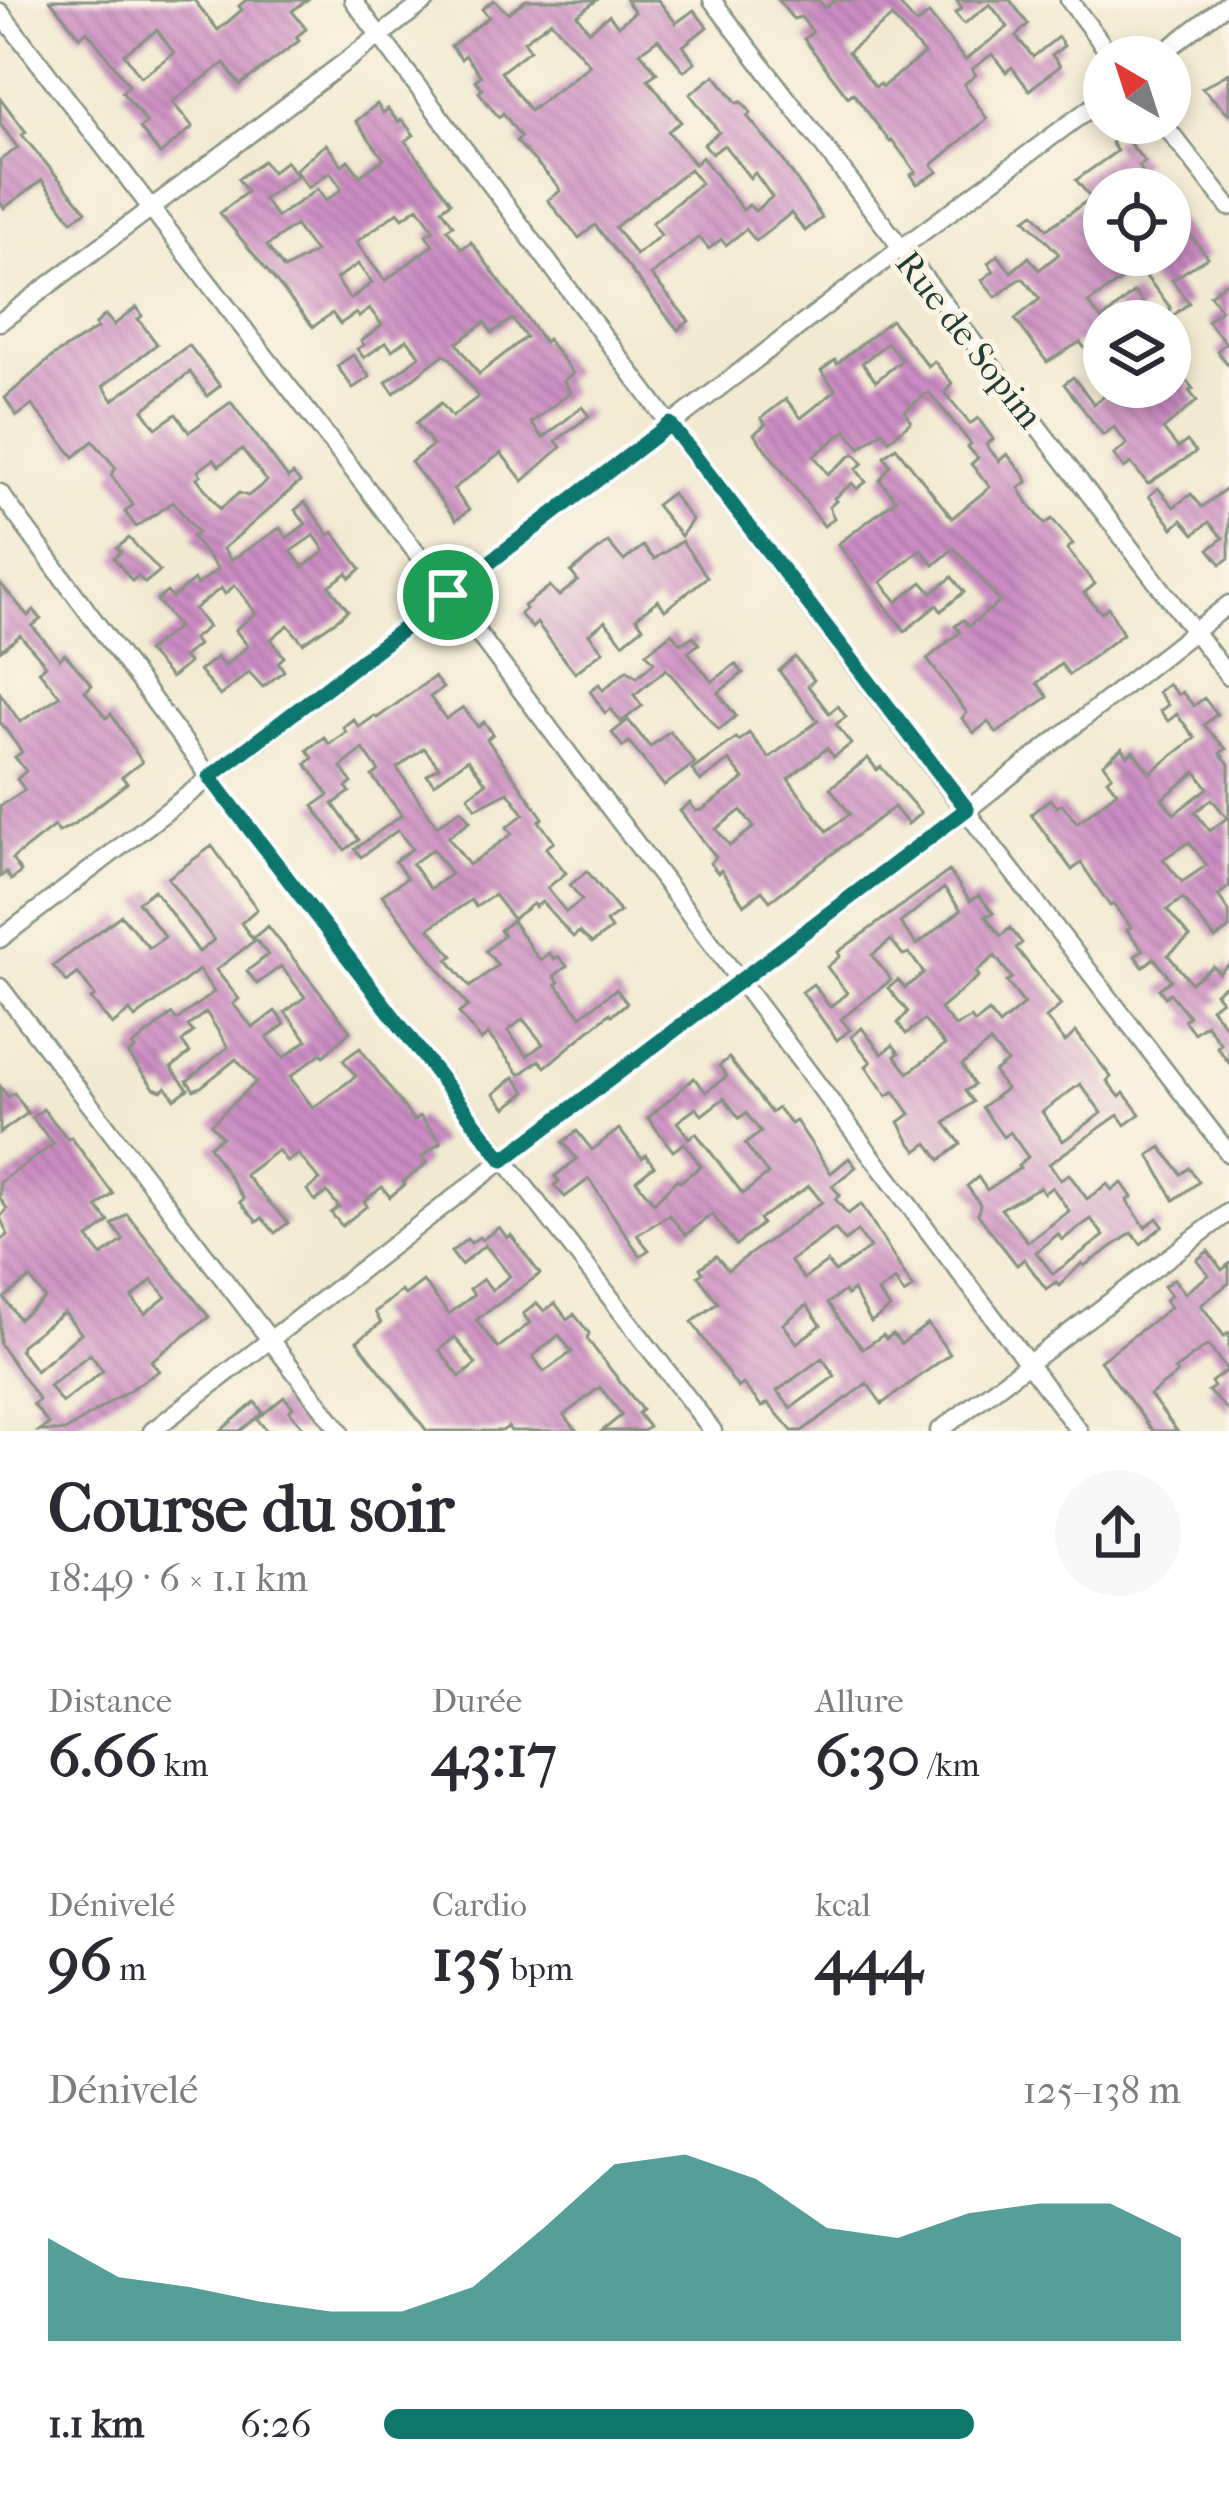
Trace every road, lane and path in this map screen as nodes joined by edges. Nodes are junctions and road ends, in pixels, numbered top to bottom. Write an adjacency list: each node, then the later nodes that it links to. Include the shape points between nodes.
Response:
1 (353, 0): 7 (street)
2 (427, 0): 7 (street)
3 (712, 0): 14 (street, Rue de Sopim)
4 (1069, 0): 8 (street)
5 (1229, 2): 9 (street)
6 (0, 12): 12 (street)
7 (380, 35): 12 (street); 16 (street)
8 (1096, 36)
9 (1185, 36)
10 (1083, 114): 14 (street)
11 (1180, 144): 13 (street)
12 (153, 207): 15 (street); 18 (street)
13 (1229, 207)
14 (900, 249): 16 (street); 20 (street, Rue de Sopim)
15 (0, 322)
16 (670, 424): 18 (street); 23 (street)
17 (0, 493): 22 (street)
18 (448, 595): 22 (street); 25 (street)
19 (1229, 604): 20 (street)
20 (1194, 631): 21 (street, Rue de Sopim); 23 (street)
21 (1229, 676)
22 (210, 777): 24 (street); 28 (street)
23 (967, 809): 25 (street); 27 (street)
24 (0, 939)
25 (741, 980): 28 (street); 31 (street)
26 (0, 987): 30 (street)
27 (1229, 1154)
28 (503, 1160): 30 (street); 34 (street)
29 (1229, 1212): 31 (street)
30 (269, 1340): 32 (street); 33 (street)
31 (1028, 1364): 35 (street); 36 (street)
32 (152, 1431)
33 (340, 1431)
34 (712, 1431)
35 (939, 1431)
36 (1079, 1431)

